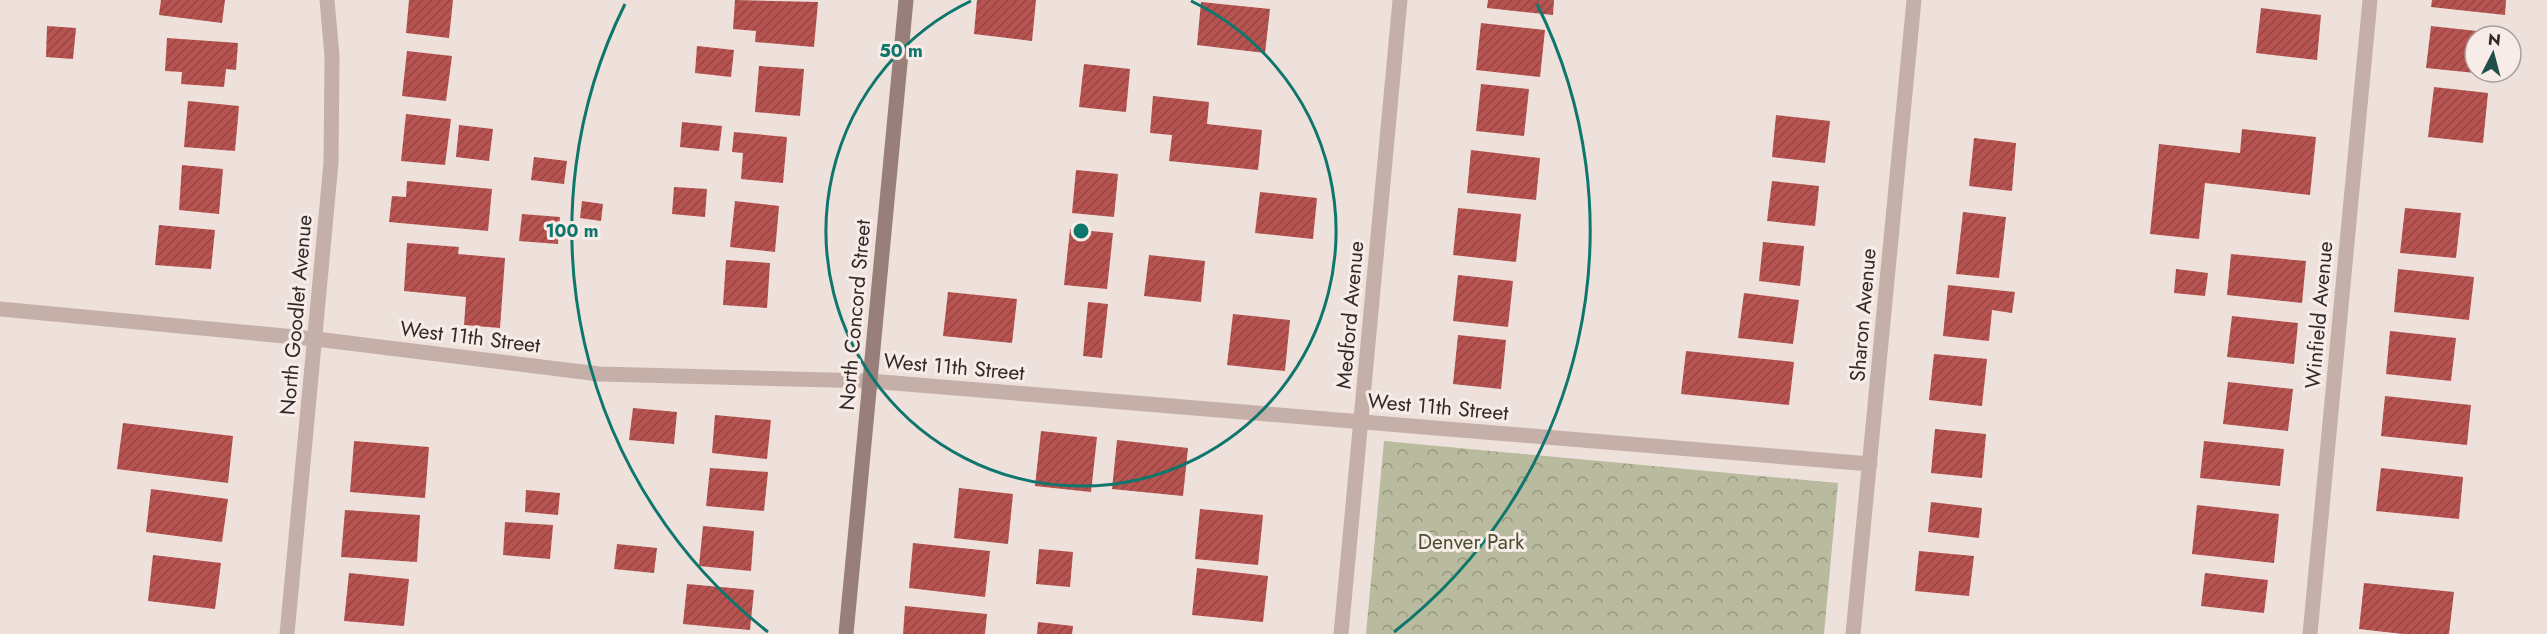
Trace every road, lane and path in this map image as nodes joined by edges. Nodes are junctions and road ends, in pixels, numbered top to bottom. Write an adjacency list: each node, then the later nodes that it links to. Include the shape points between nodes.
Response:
1 (327, 0): 7 (street, North Goodlet Avenue, via 333,117)
2 (906, 0): 8 (main road, North Concord Street)
3 (1400, 0): 9 (street, Medford Avenue)
4 (1914, 0): 10 (street, Sharon Avenue)
5 (2370, 0): 15 (street, Winfield Avenue)
6 (0, 309): 7 (street, West 11th Street)
7 (316, 339): 8 (street, West 11th Street, via 599,375); 11 (street, North Goodlet Avenue)
8 (870, 381): 9 (street, West 11th Street); 12 (main road, North Concord Street)
9 (1360, 422): 10 (street, West 11th Street); 13 (street, Medford Avenue)
10 (1870, 464): 14 (street, Sharon Avenue)
11 (287, 634)
12 (846, 634)
13 (1341, 634)
14 (1853, 634)
15 (2310, 634)

